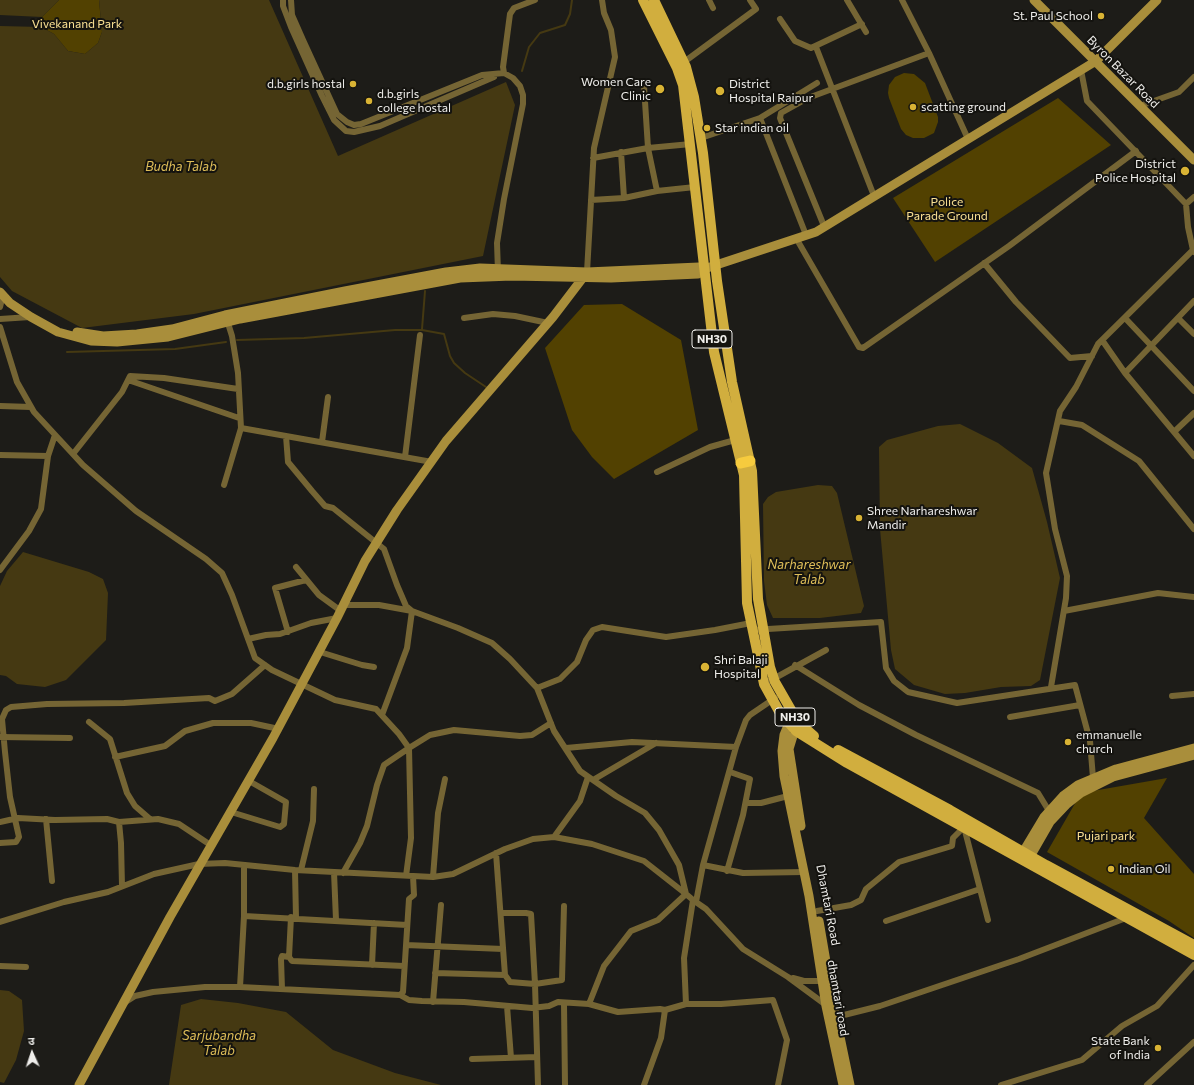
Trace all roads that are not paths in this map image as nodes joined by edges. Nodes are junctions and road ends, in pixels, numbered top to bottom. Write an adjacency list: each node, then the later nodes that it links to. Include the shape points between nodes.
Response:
1 (282, 0): 24 (street, via 291,27 322,96 334,120 346,130 354,132 380,126 487,78)
2 (291, 0): 22 (street, via 292,15 337,114 354,125 466,80 482,75)
3 (535, 0): 22 (street, via 514,8 510,14)
4 (602, 0): 36 (street, via 604,14 611,30 615,57)
5 (643, 0): 32 (main road, NH30, via 683,85)
6 (654, 0): 20 (main road, NH30)
7 (709, 0): 13 (street)
8 (750, 0): 20 (street, via 756,9)
9 (847, 0): 15 (street)
10 (902, 0): 18 (street)
11 (1034, 0): 19 (street, Byron Bazar Road)
12 (1157, 0): 19 (street)
13 (713, 8)
14 (780, 20): 17 (street, via 795,41 811,48)
15 (862, 24): 16 (street); 17 (street)
16 (866, 32)
17 (816, 47): 27 (street)
18 (929, 53): 27 (street); 31 (street)
19 (1096, 61): 21 (street); 28 (street, Byron Bazar Road)
20 (684, 62): 30 (main road, NH30, via 694,97)
21 (1081, 70): 31 (street); 34 (street, via 1087,101)
22 (504, 73): 24 (street)
23 (1194, 77): 28 (street, via 1179,92)
24 (513, 78): 52 (street, via 520,86 523,104 497,243)
25 (817, 83): 29 (street)
26 (644, 86): 33 (street)
27 (832, 90): 40 (street); 45 (street, via 787,108 781,113 780,118)
28 (1140, 106): 37 (street, Byron Bazar Road)
29 (760, 118): 30 (street); 46 (street)
30 (701, 138): 50 (main road, NH30)
31 (968, 139): 40 (street)
32 (691, 144): 33 (street); 38 (main road, NH30)
33 (648, 148): 35 (street); 39 (street)
34 (1136, 151): 44 (street); 49 (street)
35 (621, 152): 36 (street); 42 (street)
36 (593, 158): 43 (street)
37 (1194, 160)
38 (696, 187): 39 (street); 51 (main road, NH30)
39 (657, 191): 42 (street)
40 (874, 196): 45 (street)
41 (1194, 197): 44 (street)
42 (624, 198): 43 (street)
43 (591, 200): 53 (street)
44 (1186, 204): 48 (street)
45 (824, 226): 46 (street)
46 (806, 235): 47 (street)
47 (796, 238): 49 (street, via 855,340 863,348); 50 (street)
48 (1193, 251): 59 (street)
49 (984, 263): 69 (street, via 1016,302 1070,358)
50 (716, 267): 51 (street); 92 (main road, NH30)
51 (704, 270): 53 (street, via 699,267); 84 (main road, NH30, via 714,352)
52 (498, 273): 53 (street); 57 (street, via 480,268 446,272)
53 (585, 275): 63 (street)
54 (1, 293): 56 (street); 62 (street)
55 (1194, 301): 60 (street)
56 (0, 307)
57 (226, 318): 62 (street, via 172,329 104,336 82,334); 72 (street, via 232,336)
58 (464, 318): 63 (street, via 493,314)
59 (1125, 318): 67 (street); 68 (street)
60 (1178, 318): 65 (street); 68 (street)
61 (0, 319): 62 (street)
62 (34, 319)
63 (548, 323): 91 (street, via 446,441)
64 (0, 327): 76 (street, via 17,382)
65 (1194, 334)
66 (420, 335): 90 (street)
67 (1102, 340): 69 (street); 70 (street)
68 (1152, 346): 70 (street); 73 (street)
69 (1092, 356): 79 (street, via 1060,411)
70 (1126, 373): 81 (street)
71 (128, 380): 72 (street, via 130,376 164,378); 78 (street); 86 (street, via 122,392)
72 (238, 389): 78 (street)
73 (1194, 391)
74 (328, 398): 85 (street)
75 (0, 406): 76 (street)
76 (31, 406): 82 (street)
77 (1194, 413): 81 (street)
78 (239, 418): 80 (street)
79 (1059, 421): 95 (street, via 1082,425 1139,461); 101 (street, via 1046,472 1055,529 1067,576)
80 (241, 428): 83 (street); 94 (street)
81 (1175, 432): 88 (street)
82 (55, 435): 86 (street); 89 (street)
83 (286, 436): 85 (street); 96 (street, via 288,462 312,491 325,506 333,508)
84 (736, 440): 92 (main road, NH30); 93 (street, via 710,447)
85 (322, 442): 90 (street)
86 (73, 454): 107 (street, via 136,511 222,573)
87 (0, 455): 89 (street)
88 (1194, 455)
89 (48, 456): 98 (street, via 41,509 29,531)
90 (405, 457): 91 (street)
91 (432, 462): 96 (street)
92 (746, 462): 104 (main road, NH30, via 745,571); 105 (main road, NH30, via 755,501 758,599)
93 (657, 472)
94 (224, 485)
95 (1194, 529)
96 (377, 542): 102 (street); 103 (street, via 384,549 406,606)
97 (296, 567): 99 (street)
98 (0, 570)
99 (306, 580): 102 (street, via 319,595); 106 (street, via 276,588)
100 (1194, 597): 101 (street, via 1158,594)
101 (1064, 610): 116 (street)
102 (341, 611): 103 (street, via 379,605); 106 (street); 109 (street)
103 (412, 611): 117 (street, via 492,643 523,671); 122 (street, via 407,648)
104 (751, 626): 105 (street); 114 (main road, NH30); 117 (street, via 666,637 602,627 593,630 577,662 560,679)
105 (763, 629): 113 (main road, NH30); 116 (street, via 881,622 886,668 894,681 908,692 957,703)
106 (288, 632): 107 (street)
107 (248, 640): 110 (street, via 255,658)
108 (826, 650): 111 (street)
109 (320, 652): 112 (street); 115 (street)
110 (265, 665): 115 (street); 128 (street, via 232,694 214,701 209,698 11,707 6,710 2,719)
111 (796, 665): 113 (street); 145 (street, via 859,705 1038,793)
112 (374, 667)
113 (774, 678): 114 (street); 120 (main road, NH30)
114 (764, 684): 120 (main road, NH30)
115 (302, 685): 122 (street, via 335,700 376,709); 127 (street)
116 (1051, 687): 121 (street, via 1075,685)
117 (537, 688): 125 (street)
118 (1194, 694): 119 (street)
119 (1172, 696)
120 (777, 697): 126 (main road, NH30); 131 (street, via 746,720)
121 (1080, 705): 123 (street); 138 (street, via 1090,741)
122 (382, 715): 132 (street)
123 (1010, 717)
124 (89, 722): 136 (street, via 110,739)
125 (551, 723): 132 (street, via 532,735 520,736 454,730 430,735); 133 (street)
126 (795, 724): 143 (street, dhamtari road, via 784,735 782,750); 152 (main road, NH30, via 847,763); 157 (main road, NH30, via 830,746 950,810); 176 (street, Dhamtari Road, via 789,755)
127 (279, 729): 136 (street, via 251,723 213,723 185,732 165,746); 141 (street)
128 (2, 737): 129 (street); 147 (street)
129 (70, 738)
130 (658, 742): 131 (street); 133 (street); 140 (street)
131 (736, 747): 137 (street)
132 (408, 748): 165 (street, via 384,765 367,826); 166 (street, via 411,838)
133 (566, 748): 140 (street, via 580,771)
134 (1194, 748): 138 (street, via 1116,769)
135 (1194, 755): 157 (street, via 1113,777 1081,793 1050,822)
136 (115, 757): 149 (street, via 127,793 135,806)
137 (730, 772): 144 (street, via 750,779); 160 (street)
138 (1093, 778): 145 (street, via 1070,791)
139 (445, 779): 168 (street, via 438,813)
140 (591, 779): 153 (street, via 580,801); 172 (street, via 645,813 659,830 677,861)
141 (249, 781): 146 (street); 146 (street, via 286,802 284,824 280,827)
142 (314, 789): 161 (street, via 313,821)
143 (788, 796): 144 (street, via 761,803); 164 (street, dhamtari road)
144 (746, 803): 162 (street)
145 (1049, 810): 157 (street)
146 (231, 812): 155 (street)
147 (15, 819): 148 (street); 150 (street); 154 (street, via 18,840)
148 (46, 819): 151 (street, via 107,819); 169 (street)
149 (150, 819): 151 (street); 155 (street, via 179,824)
150 (0, 822)
151 (119, 822): 170 (street)
152 (964, 828): 157 (main road, NH30); 171 (street); 176 (street, via 952,838 952,846 899,862 866,889 861,900 851,905)
153 (554, 837): 156 (street, via 532,839); 172 (street, via 592,844 635,857 650,865)
154 (0, 843)
155 (212, 846): 158 (street)
156 (496, 854): 168 (street, via 453,874); 177 (street)
157 (1025, 857): 180 (main road, NH30); 188 (main road, NH30)
158 (201, 864): 159 (street); 170 (street, via 154,874); 207 (street)
159 (244, 865): 161 (street); 178 (street)
160 (703, 865): 162 (street); 173 (street)
161 (298, 870): 163 (street); 179 (street)
162 (727, 871): 164 (street)
163 (334, 872): 165 (street); 181 (street)
164 (804, 872): 201 (street, dhamtari road)
165 (343, 873): 166 (street)
166 (406, 876): 167 (street)
167 (413, 876): 168 (street); 186 (street, via 414,895 409,899)
168 (433, 876)
169 (52, 881)
170 (122, 886): 184 (street)
171 (980, 889): 182 (street); 183 (street)
172 (686, 894): 173 (street); 209 (street, via 658,920 631,931 604,966)
173 (694, 901): 200 (street, via 711,914 743,949); 210 (street, via 684,958)
174 (440, 905): 189 (street)
175 (564, 906): 202 (street, via 562,980)
176 (817, 911): 214 (street, Dhamtari Road)
177 (501, 913): 190 (street); 202 (street, via 531,914)
178 (244, 916): 179 (street); 203 (street)
179 (293, 918): 181 (street); 192 (street)
180 (1126, 918): 191 (main road, NH30); 214 (street, via 1019,959 880,1006)
181 (336, 920): 185 (street)
182 (988, 920)
183 (886, 921)
184 (0, 922)
185 (374, 923): 186 (street); 193 (street)
186 (407, 925): 187 (street)
187 (406, 945): 189 (street); 196 (street)
188 (1194, 945)
189 (437, 947): 190 (street); 198 (street)
190 (503, 949): 199 (street)
191 (1194, 955)
192 (289, 957): 193 (street, via 292,960); 204 (street, via 282,956)
193 (372, 965): 196 (street)
194 (1194, 965): 226 (street, via 1158,1006 1122,1026 1082,1060)
195 (0, 966): 197 (street)
196 (404, 966): 205 (street, via 403,992)
197 (26, 967)
198 (435, 973): 199 (street); 206 (street)
199 (505, 975): 202 (street, via 510,982)
200 (788, 977): 201 (street, via 804,981); 214 (street)
201 (823, 981): 214 (street, dhamtari road)
202 (535, 984): 212 (street)
203 (240, 987): 204 (street); 207 (street, via 205,987 153,992 135,996)
204 (282, 989): 205 (street)
205 (400, 995): 206 (street, via 409,1000)
206 (433, 1002): 211 (street)
207 (122, 1004): 219 (street)
208 (564, 1004): 209 (street); 212 (street, via 558,1002); 221 (street)
209 (589, 1004): 213 (street, via 618,1012)
210 (686, 1004): 213 (street); 223 (street, via 773,1000 787,1040)
211 (507, 1006): 212 (street); 217 (street)
212 (536, 1008): 216 (street)
213 (664, 1010): 222 (street, via 661,1038)
214 (832, 1010): 224 (street, dhamtari road); 225 (street, Dhamtari Road)
215 (1194, 1042): 227 (street)
216 (537, 1057): 217 (street); 220 (street)
217 (511, 1058): 218 (street)
218 (472, 1059)
219 (79, 1085)
220 (538, 1085)
221 (565, 1085)
222 (644, 1085)
223 (778, 1085)
224 (843, 1085)
225 (850, 1085)
226 (1001, 1085)
227 (1147, 1085)

